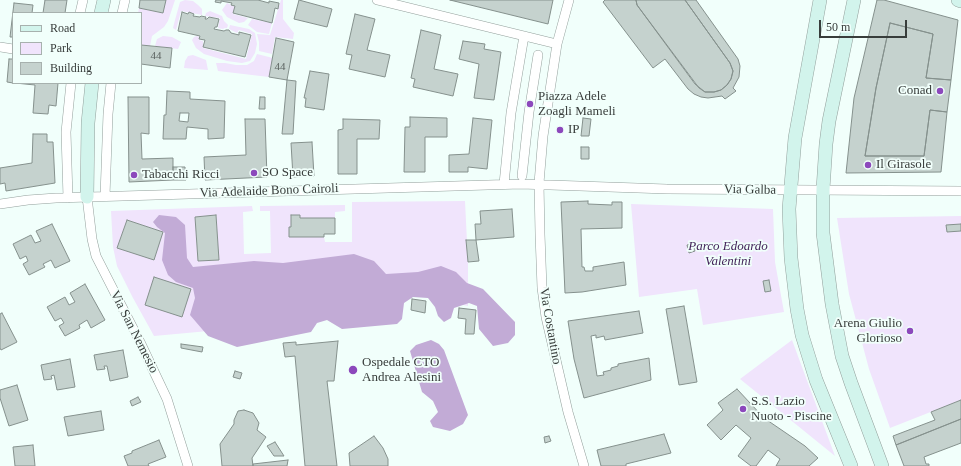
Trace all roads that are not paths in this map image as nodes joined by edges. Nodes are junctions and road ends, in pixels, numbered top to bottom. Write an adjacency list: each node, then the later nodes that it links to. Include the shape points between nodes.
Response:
1 (83, 0): 8 (street)
2 (104, 0): 9 (street)
3 (125, 0): 10 (street)
4 (377, 0): 11 (street)
5 (569, 0): 12 (street)
6 (820, 0): 23 (street, via 796,131)
7 (854, 0): 22 (street, via 829,121)
8 (80, 12)
9 (101, 12)
10 (122, 12)
11 (524, 36): 12 (street); 20 (street, via 511,113)
12 (558, 44): 21 (street, via 543,136)
13 (0, 47): 14 (street)
14 (12, 48)
15 (538, 54): 19 (street)
16 (71, 84): 27 (street, via 66,132)
17 (92, 84): 26 (street, via 88,123)
18 (111, 84): 25 (street)
19 (522, 176)
20 (504, 184): 21 (street, Via Adelaide Bono Cairoli); 25 (street, Via Adelaide Bono Cairoli)
21 (539, 184): 23 (street, Via Galba); 30 (street, Via Costantino, via 544,305 568,412)
22 (823, 189): 23 (street, Via Galba); 24 (street, Via Galba); 32 (street, via 826,259 840,343 851,383)
23 (790, 190): 31 (street, via 791,258 802,335 816,380)
24 (961, 191)
25 (104, 196): 26 (street, Via Adelaide Bono Cairoli)
26 (87, 197): 27 (street, Via Adelaide Bono Cairoli); 29 (street, Via San Nemesio, via 96,256 167,399)
27 (68, 198): 28 (street, Via Adelaide Bono Cairoli)
28 (0, 204)
29 (188, 466)
30 (584, 466)
31 (851, 466)
32 (882, 466)

